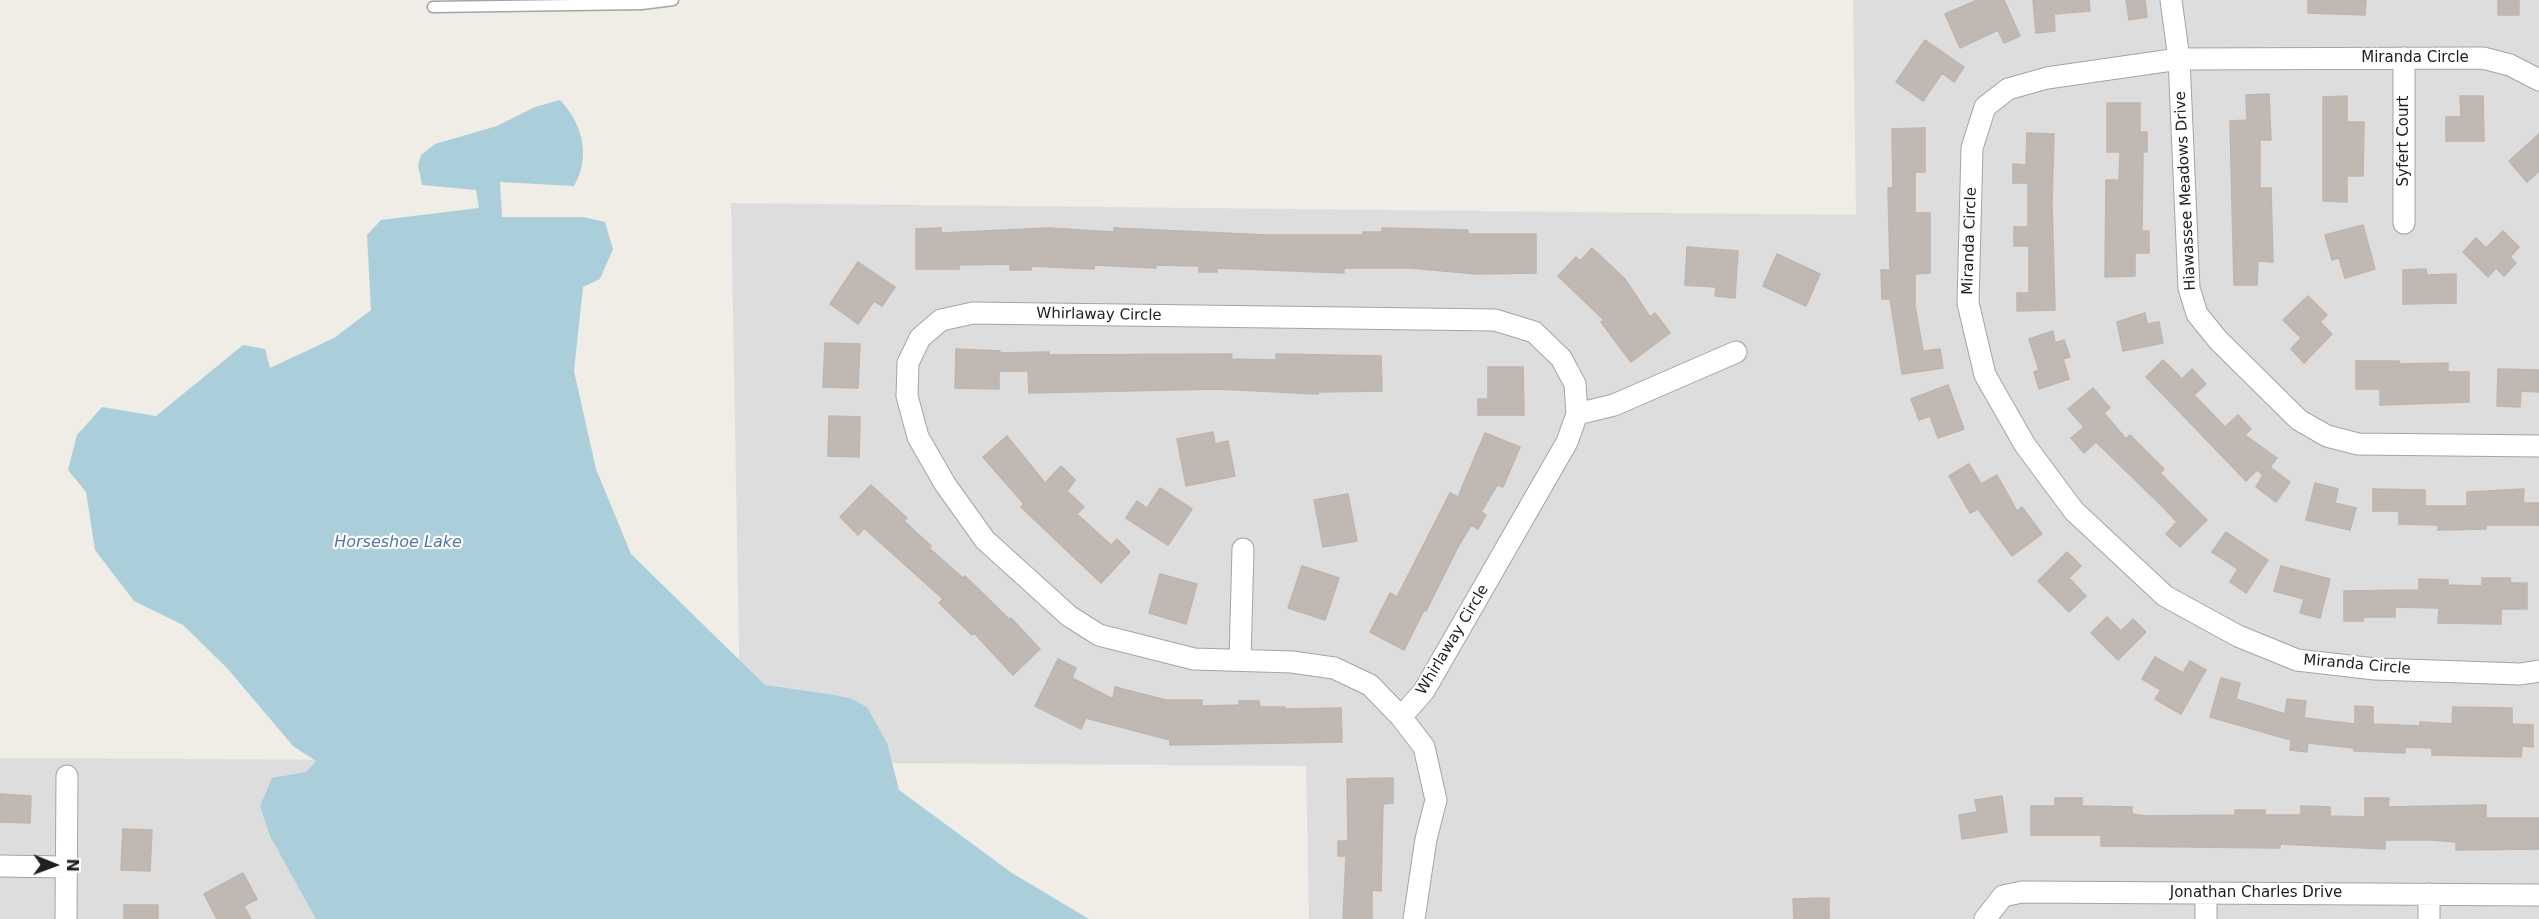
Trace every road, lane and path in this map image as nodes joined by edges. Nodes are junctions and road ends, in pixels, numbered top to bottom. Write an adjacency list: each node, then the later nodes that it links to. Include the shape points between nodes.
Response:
1 (673, 0): 3 (lane, via 642,4)
2 (2171, 0): 5 (street, Hiawassee Meadows Drive)
3 (434, 7)
4 (2404, 58): 5 (street, Miranda Circle); 6 (street, Miranda Circle, via 2483,58 2510,65); 7 (street, Syfert Court)
5 (2179, 59): 10 (street, Hiawassee Meadows Drive, via 2189,288 2197,314 2218,340 2299,420 2326,436 2358,444); 13 (street, Miranda Circle, via 2047,78 2008,89 1985,106 1972,148 1968,303 1985,375 2019,435 2074,511 2165,596 2238,636 2297,660 2375,669 2520,674)
6 (2539, 80)
7 (2404, 223)
8 (1736, 352): 9 (street, via 1614,405)
9 (1576, 414): 12 (street, Whirlaway Circle, via 1575,384 1561,358 1534,332 1495,320 973,313 941,320 920,338 908,363 907,396 918,437 985,540 1069,616 1099,635 1167,655); 14 (street, Whirlaway Circle, via 1560,458 1425,691)
10 (2539, 446)
11 (1243, 549): 12 (street)
12 (1240, 660): 14 (street, Whirlaway Circle, via 1334,669 1370,685)
13 (2539, 671)
14 (1401, 717): 22 (street, via 1424,747 1436,800)
15 (67, 776): 17 (street)
16 (0, 866): 17 (street)
17 (66, 867): 21 (street)
18 (2206, 893): 19 (street, Jonathan Charles Drive); 23 (street, Jonathan Charles Drive, via 2022,892 2003,896); 24 (street)
19 (2429, 894): 20 (street, Jonathan Charles Drive); 25 (street)
20 (2539, 895)
21 (66, 919)
22 (1414, 919)
23 (1985, 919)
24 (2206, 919)
25 (2429, 919)

